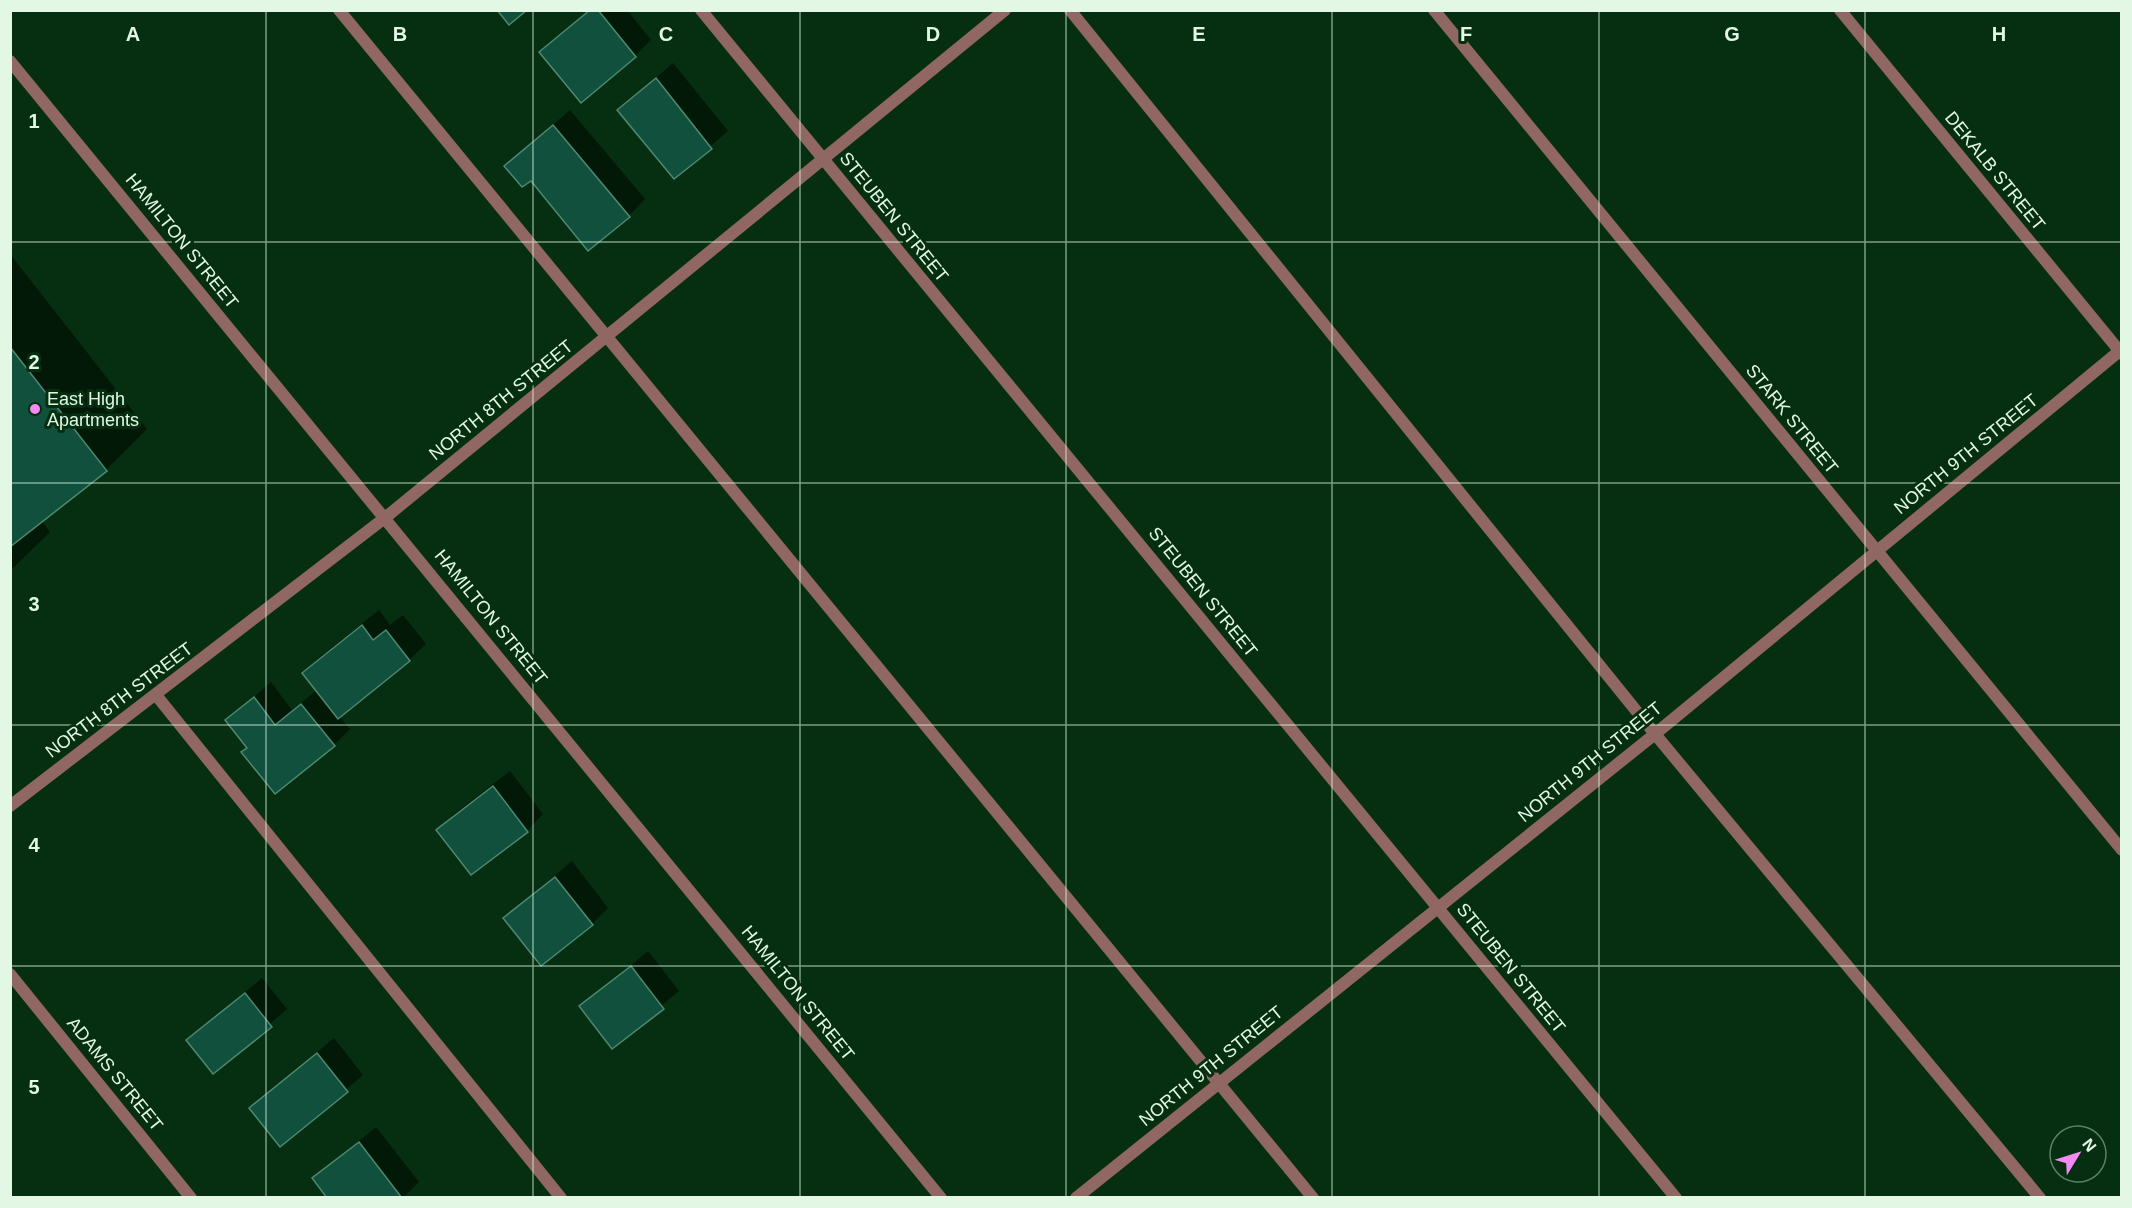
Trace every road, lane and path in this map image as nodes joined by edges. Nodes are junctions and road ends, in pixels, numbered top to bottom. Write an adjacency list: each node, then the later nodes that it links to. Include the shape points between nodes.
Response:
1 (339, 10): 9 (street)
2 (701, 10): 8 (street, STEUBEN STREET)
3 (1005, 10): 8 (street, NORTH 8TH STREET)
4 (1070, 10): 14 (street)
5 (1434, 10): 12 (street, STARK STREET)
6 (1840, 10): 10 (street, DEKALB STREET)
7 (10, 61): 11 (street, HAMILTON STREET)
8 (824, 160): 9 (street, NORTH 8TH STREET); 17 (street, STEUBEN STREET)
9 (605, 338): 11 (street, NORTH 8TH STREET); 19 (street)
10 (2121, 351): 12 (street, NORTH 9TH STREET)
11 (386, 517): 13 (street, NORTH 8TH STREET); 22 (street, HAMILTON STREET)
12 (1876, 551): 14 (street, NORTH 9TH STREET); 16 (street, STARK STREET)
13 (156, 695): 15 (street, NORTH 8TH STREET); 21 (street)
14 (1655, 735): 17 (street, NORTH 9TH STREET); 26 (street)
15 (10, 806)
16 (2121, 850)
17 (1438, 907): 19 (street, NORTH 9TH STREET); 25 (street, STEUBEN STREET)
18 (10, 974): 20 (street, ADAMS STREET)
19 (1219, 1083): 23 (street, NORTH 9TH STREET); 24 (street)
20 (191, 1197)
21 (561, 1197)
22 (941, 1197)
23 (1076, 1197)
24 (1313, 1197)
25 (1676, 1197)
26 (2040, 1197)

